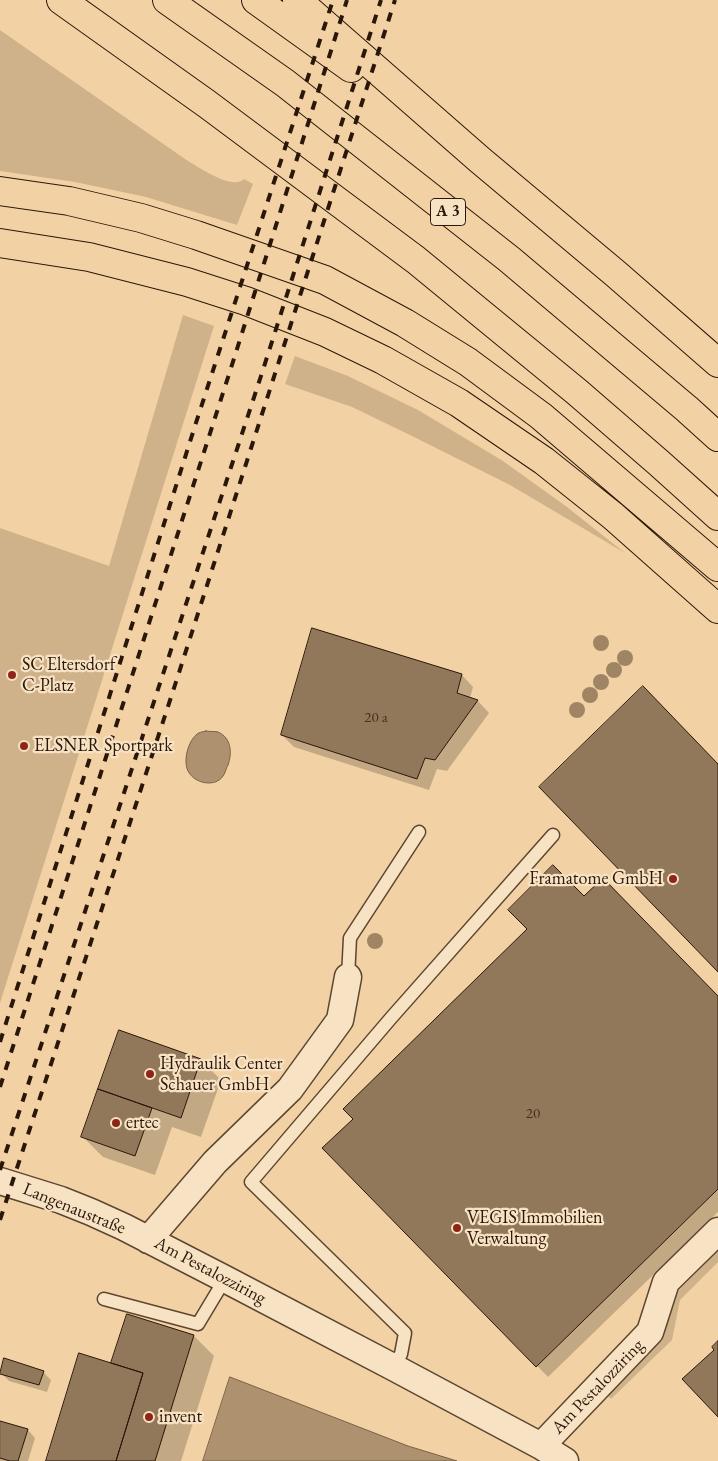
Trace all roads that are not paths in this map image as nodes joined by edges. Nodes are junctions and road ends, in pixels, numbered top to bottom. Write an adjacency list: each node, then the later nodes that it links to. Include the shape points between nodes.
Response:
1 (61, 0): 10 (highway, via 416,260 577,392)
2 (167, 0): 9 (highway, A 3, via 284,83 509,260)
3 (256, 0): 5 (highway)
4 (297, 0): 5 (highway)
5 (480, 160): 8 (highway)
6 (0, 190): 11 (highway, via 69,201 141,218 325,280 405,323 475,367 541,416)
7 (0, 243): 12 (highway, via 89,257 187,282 325,332 383,360 460,403 544,460)
8 (718, 363)
9 (718, 437)
10 (718, 516)
11 (718, 567)
12 (718, 609)
13 (419, 832): 15 (lane, via 350,938)
14 (553, 835): 21 (lane, via 251,1182 406,1333 401,1354)
15 (348, 977): 18 (street, Am Pestalozziring, via 340,1020 290,1089 215,1162)
16 (0, 1181): 18 (street, Langenaustraße, via 61,1200)
17 (718, 1230): 22 (street, Am Pestalozziring, via 666,1282 650,1332)
18 (148, 1240): 19 (street, Am Pestalozziring)
19 (225, 1278): 20 (lane, via 198,1324); 21 (street, Am Pestalozziring)
20 (104, 1299)
21 (393, 1368): 22 (street, Am Pestalozziring)
22 (540, 1446): 23 (street, Am Pestalozziring)
23 (565, 1461)

